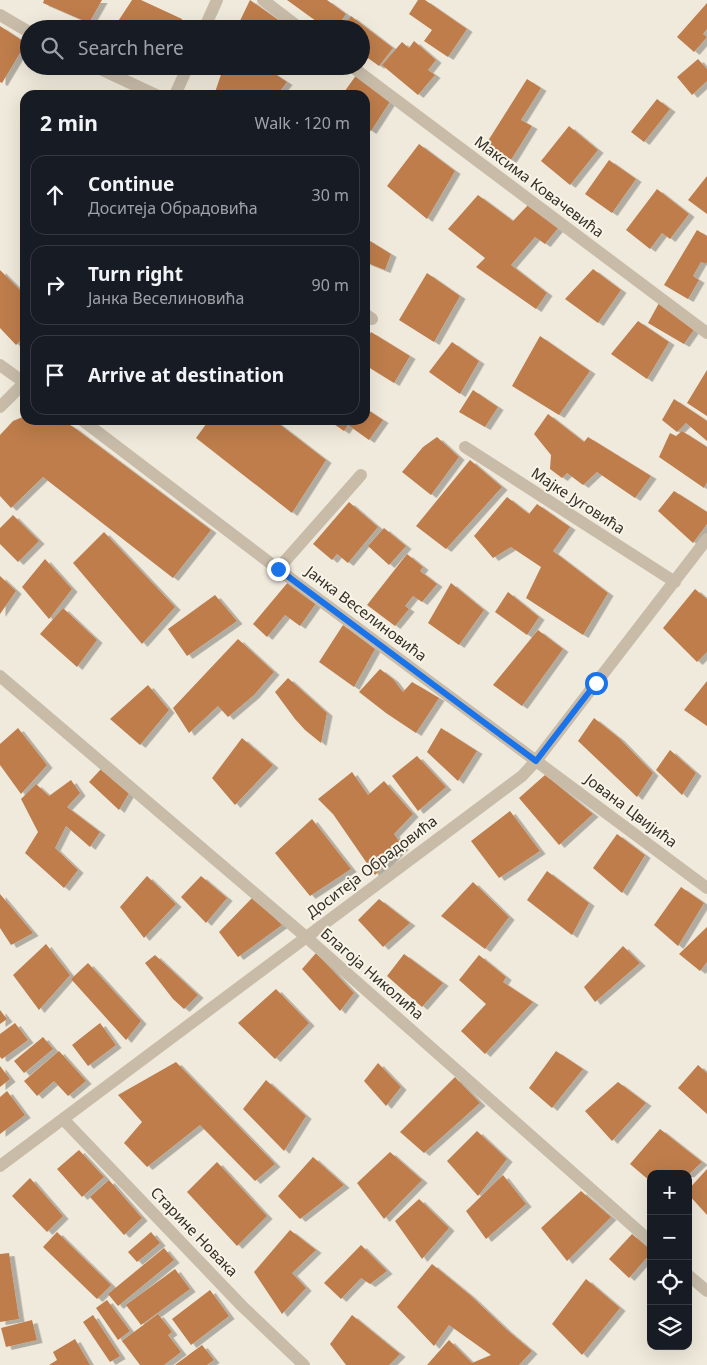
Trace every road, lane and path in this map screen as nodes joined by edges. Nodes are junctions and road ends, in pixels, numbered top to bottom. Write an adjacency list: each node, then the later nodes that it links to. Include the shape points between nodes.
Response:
1 (217, 0): 4 (street)
2 (263, 0): 5 (street)
3 (0, 15): 6 (street)
4 (208, 20)
5 (289, 20)
6 (20, 27)
7 (113, 75): 10 (street)
8 (184, 75): 11 (street)
9 (363, 75): 12 (street, Максима Ковачевића)
10 (145, 90)
11 (177, 90)
12 (707, 333)
13 (0, 366): 14 (street)
14 (20, 379)
15 (20, 387): 16 (street)
16 (0, 407)
17 (89, 425): 21 (street, Јанка Веселиновића)
18 (465, 447): 22 (street, Мајке Југовића)
19 (361, 475): 21 (street)
20 (707, 538): 22 (street, Доситеја Обрадовића)
21 (278, 569): 24 (street, Јанка Веселиновића)
22 (674, 582): 24 (street, Доситеја Обрадовића)
23 (0, 676): 26 (street, Благоја Николића)
24 (536, 761): 25 (street, Јована Цвијића); 26 (street, Доситеја Обрадовића, via 522,776)
25 (707, 888)
26 (306, 937): 27 (street, Доситеја Обрадовића); 29 (street, Благоја Николића)
27 (63, 1119): 28 (street, Доситеја Обрадовића); 32 (street, Старине Новака, via 242,1306)
28 (0, 1166)
29 (647, 1238)
30 (692, 1278): 31 (street)
31 (707, 1291)
32 (304, 1365)

